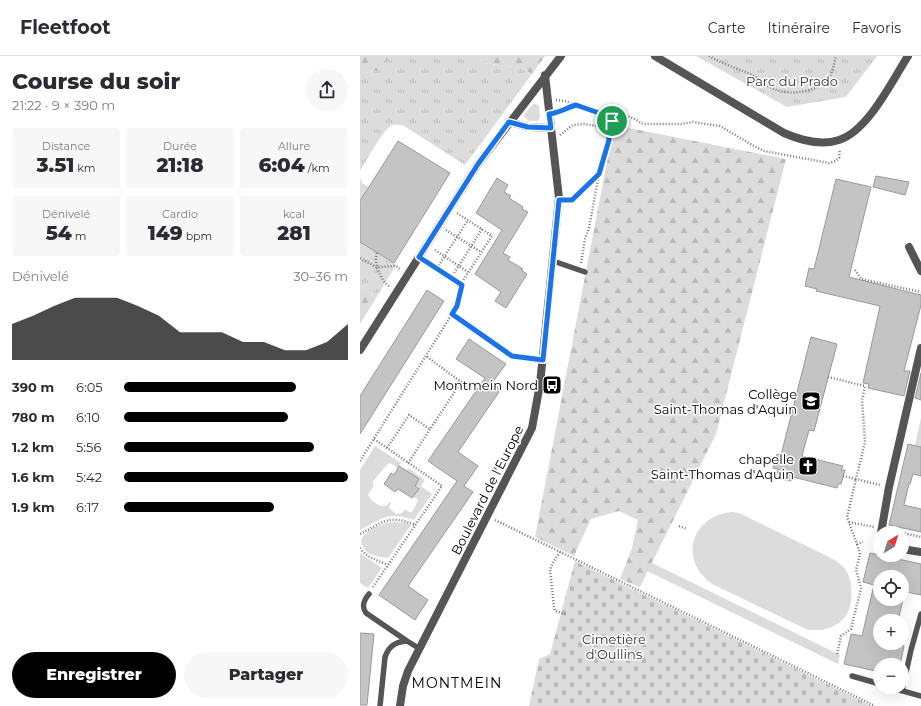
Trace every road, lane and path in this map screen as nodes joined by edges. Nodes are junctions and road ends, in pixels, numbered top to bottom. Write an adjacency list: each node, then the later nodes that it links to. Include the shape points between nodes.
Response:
1 (561, 56): 6 (street)
2 (655, 56): 5 (street, via 784,134 806,141 821,142 843,139 864,123)
3 (709, 56): 4 (path, via 748,73 773,89 792,93 810,90 827,80)
4 (836, 56)
5 (908, 56)
6 (546, 75): 7 (street, Boulevard de l'Europe); 11 (street)
7 (548, 101): 8 (path, via 557,100); 9 (street, Boulevard de l'Europe)
8 (576, 105): 9 (path); 10 (path, via 599,113)
9 (549, 114): 12 (street, Boulevard de l'Europe)
10 (614, 114): 13 (path); 15 (path, via 633,118 643,124 693,122 720,126 764,151 829,163 836,161)
11 (509, 122): 12 (street, via 528,127); 18 (street, via 478,164)
12 (551, 128): 17 (street, Boulevard de l'Europe)
13 (609, 128): 14 (path, via 573,125); 16 (path, via 609,140)
14 (560, 136)
15 (841, 151)
16 (599, 174): 17 (path, via 572,200); 36 (path, via 585,239)
17 (559, 200): 31 (street, Boulevard de l'Europe)
18 (450, 209): 19 (path); 20 (street)
19 (468, 220): 21 (path); 22 (path)
20 (439, 225): 22 (path); 28 (street)
21 (482, 229): 23 (path); 26 (path, via 492,236)
22 (457, 237): 23 (path); 29 (path)
23 (471, 246): 26 (path); 32 (path)
24 (909, 248): 37 (street)
25 (435, 250): 29 (path)
26 (481, 252): 38 (path)
27 (377, 253): 33 (path)
28 (419, 257): 34 (path); 39 (street)
29 (444, 257): 32 (path); 34 (path)
30 (360, 258): 33 (path)
31 (553, 262): 36 (lane); 48 (street, Boulevard de l'Europe)
32 (458, 266): 38 (path); 40 (path)
33 (378, 267): 39 (path, via 396,266); 42 (path, via 385,284)
34 (437, 268): 40 (path)
35 (855, 270): 43 (path, via 861,278)
36 (582, 271)
37 (921, 271)
38 (468, 272): 41 (path)
39 (408, 274): 42 (street)
40 (451, 278): 41 (path)
41 (462, 285): 44 (path, via 457,306)
42 (397, 292): 46 (street)
43 (921, 292)
44 (452, 314): 47 (path); 48 (path, via 512,356)
45 (921, 348): 57 (street)
46 (360, 350)
47 (426, 356): 50 (path, via 461,382); 51 (path)
48 (543, 360): 58 (street, Boulevard de l'Europe, via 532,428)
49 (828, 377): 56 (path, via 865,386 862,400 864,442)
50 (430, 429): 52 (path, via 409,415); 54 (path)
51 (374, 439): 52 (path); 53 (path)
52 (386, 448): 54 (path)
53 (360, 461)
54 (408, 463): 59 (path, via 442,486)
55 (843, 476): 56 (path)
56 (856, 479): 57 (path); 65 (path, via 847,517)
57 (889, 487): 61 (street)
58 (488, 516): 68 (path); 75 (street, Boulevard de l'Europe)
59 (416, 524): 63 (path, via 390,520 376,524); 70 (path)
60 (679, 526): 62 (path)
61 (882, 526)
62 (688, 529)
63 (360, 534)
64 (863, 542): 65 (path)
65 (857, 544): 76 (path, via 860,554 856,570 861,588 851,629 841,636)
66 (360, 548): 70 (path, via 372,559)
67 (909, 550): 69 (street)
68 (560, 552): 72 (path, via 550,570 552,592 555,611); 84 (path)
69 (921, 552)
70 (388, 566): 71 (path)
71 (369, 594): 74 (lane, via 363,604 366,613)
72 (566, 614)
73 (921, 614): 77 (lane)
74 (407, 641): 75 (lane); 82 (lane, via 393,644 387,650)
75 (420, 649): 83 (street, Boulevard de l'Europe, via 408,671)
76 (837, 654)
77 (909, 659)
78 (852, 676): 79 (lane)
79 (873, 682)
80 (909, 693): 81 (lane)
81 (921, 696)
82 (380, 706)
83 (400, 706)
84 (875, 706)

